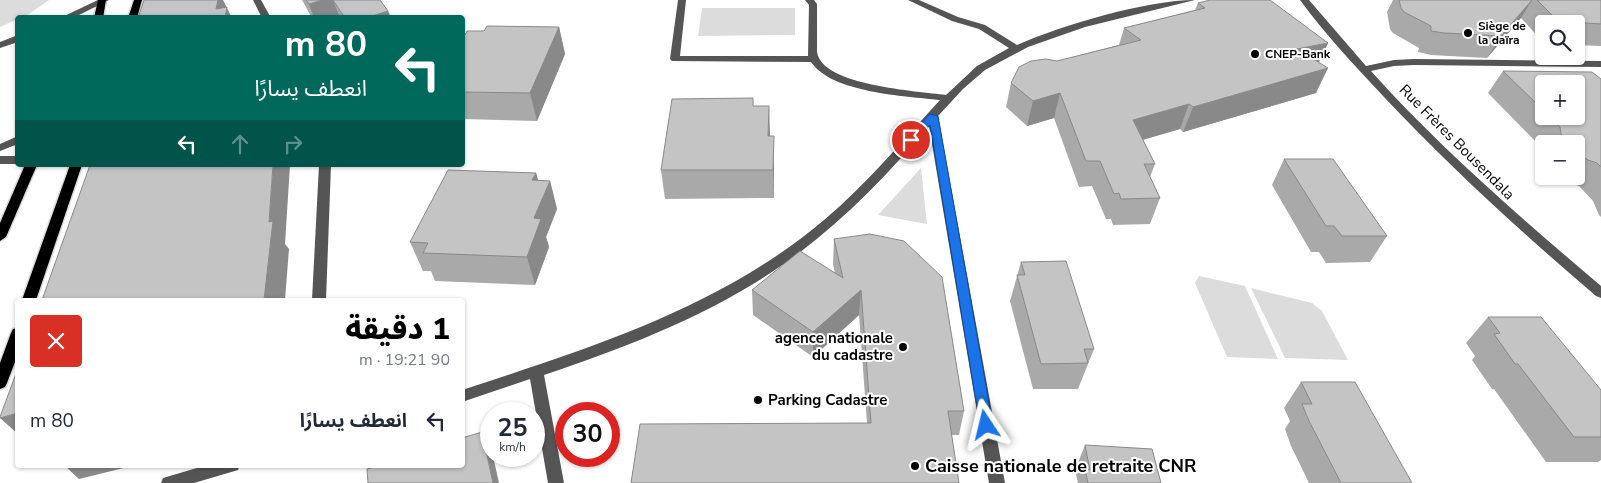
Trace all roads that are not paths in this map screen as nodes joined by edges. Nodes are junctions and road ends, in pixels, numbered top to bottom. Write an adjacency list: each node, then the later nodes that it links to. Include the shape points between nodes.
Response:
1 (82, 0): 10 (street)
2 (103, 0): 11 (street); 12 (main road)
3 (138, 0): 13 (main road)
4 (257, 0): 14 (street)
5 (682, 0): 18 (street, via 675,59)
6 (809, 0): 18 (street, via 813,4)
7 (912, 0): 17 (street, via 982,27)
8 (1191, 0): 17 (street, via 1098,22)
9 (1304, 0): 20 (street, Rue Frères Bousendala)
10 (67, 15)
11 (70, 15)
12 (99, 15)
13 (133, 15)
14 (265, 15)
15 (15, 40): 16 (street)
16 (0, 46)
17 (1017, 49): 21 (street, via 983,67)
18 (813, 59): 21 (street, via 822,71 843,81)
19 (1601, 64): 20 (street, via 1414,62)
20 (1364, 69): 31 (street, Rue Frères Bousendala, via 1476,185)
21 (947, 98): 22 (street)
22 (933, 116): 35 (street, via 863,192 778,262 653,329); 41 (street)
23 (15, 140): 24 (street)
24 (0, 148)
25 (0, 160): 26 (street)
26 (15, 160)
27 (75, 167): 32 (main road)
28 (325, 167): 33 (street)
29 (27, 168): 30 (main road)
30 (0, 237)
31 (1601, 293)
32 (30, 298)
33 (319, 298)
34 (15, 341): 36 (main road)
35 (536, 372): 37 (street); 40 (street)
36 (0, 383)
37 (465, 395)
38 (222, 468): 39 (street)
39 (169, 483)
40 (556, 483)
41 (997, 483)

